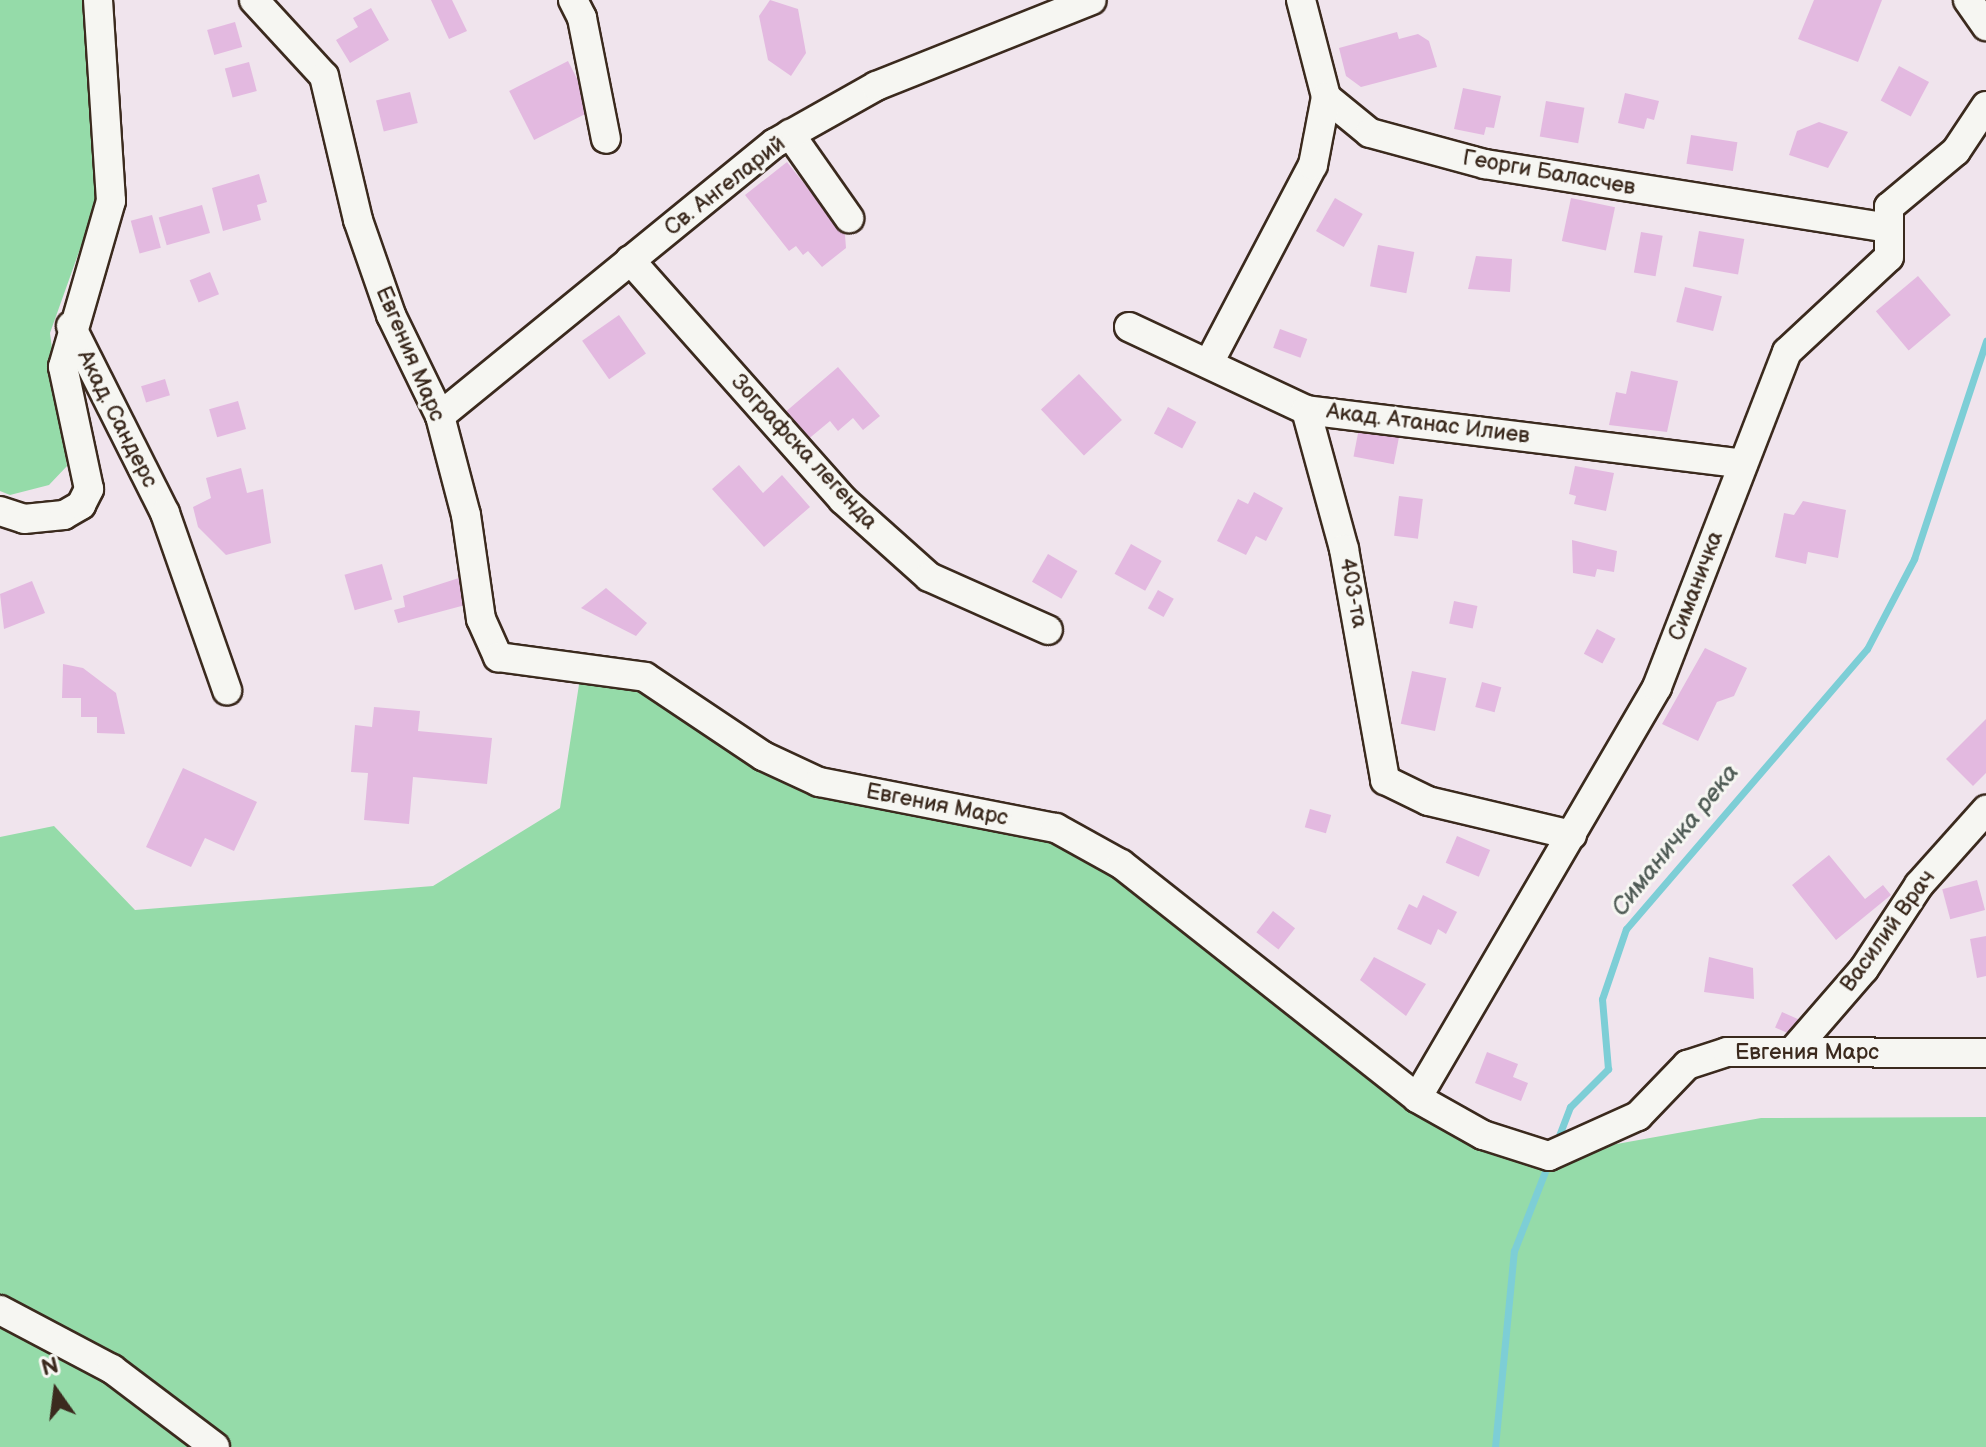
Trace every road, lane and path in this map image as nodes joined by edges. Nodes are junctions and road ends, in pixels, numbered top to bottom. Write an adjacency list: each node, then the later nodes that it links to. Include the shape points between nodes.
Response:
1 (98, 0): 15 (street, Акад. Сандерс, via 111,201)
2 (254, 0): 19 (street, Евгения Марс, via 324,76 358,220 391,315)
3 (573, 0): 11 (street)
4 (1092, 0): 10 (street, Св. Ангеларий, via 876,86)
5 (1301, 0): 8 (street)
6 (1968, 0): 7 (street)
7 (1986, 26)
8 (1326, 97): 13 (street, Георги Баласчев, via 1345,118 1407,147); 17 (street, via 1313,165)
9 (1986, 106): 13 (street, Симаничка, via 1956,151 1889,207)
10 (790, 134): 12 (street); 14 (street, Св. Ангеларий)
11 (606, 139)
12 (849, 218)
13 (1887, 228): 20 (street, Симаничка, via 1889,257 1787,352)
14 (630, 260): 19 (street, Св. Ангеларий); 22 (street, Зографска легенда, via 843,500 929,577)
15 (71, 326): 21 (street, via 63,367 89,489 81,505 64,515 24,519); 23 (street, Акад. Сандерс, via 165,513)
16 (1129, 327): 17 (street, Акад. Атанас Илиев)
17 (1210, 361): 18 (street, Акад. Атанас Илиев)
18 (1306, 410): 20 (street, Акад. Атанас Илиев); 25 (street, 403-та, via 1344,549 1385,780 1428,801)
19 (440, 416): 28 (street, Евгения Марс, via 466,515 481,619 498,657 645,677 763,756 819,782 1056,828 1121,864)
20 (1743, 464): 25 (street, Симаничка, via 1657,687)
21 (0, 511)
22 (1048, 630)
23 (227, 690)
24 (1986, 810): 26 (street, Василий Врач, via 1919,885 1864,969)
25 (1572, 835): 28 (street, Симаничка)
26 (1792, 1052): 27 (street, Евгения Марс); 28 (street, Евгения Марс, via 1727,1052 1687,1065 1638,1116 1559,1152 1483,1135)
27 (1986, 1053)
28 (1417, 1098)
29 (0, 1310): 30 (street, via 112,1369)
30 (215, 1447)

